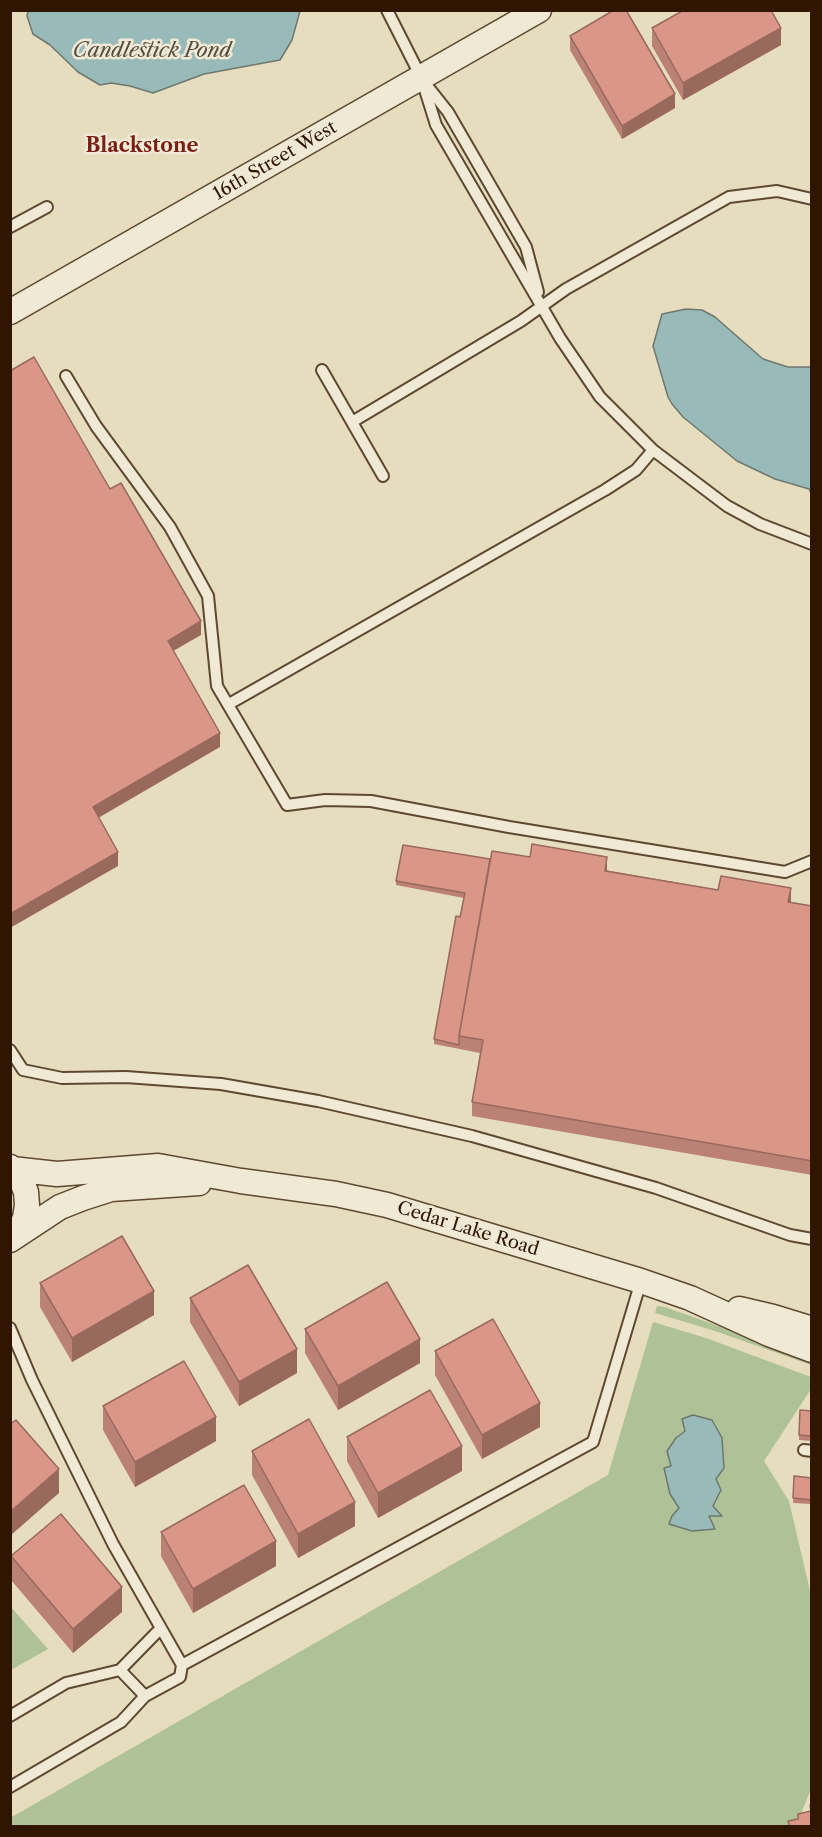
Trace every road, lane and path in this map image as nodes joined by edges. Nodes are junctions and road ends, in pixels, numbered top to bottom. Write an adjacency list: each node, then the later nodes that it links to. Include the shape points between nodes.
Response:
1 (387, 10): 3 (lane)
2 (539, 10): 3 (street, 16th Street West)
3 (421, 77): 7 (lane, via 436,125); 7 (lane, via 448,112 526,247); 8 (street, 16th Street West)
4 (812, 199): 7 (lane, via 777,191 729,197)
5 (47, 207): 6 (lane)
6 (10, 227)
7 (541, 307): 11 (lane); 12 (lane, via 600,397)
8 (10, 312)
9 (322, 370): 11 (lane)
10 (66, 376): 15 (lane, via 96,426 170,527 208,596 218,686)
11 (352, 422): 13 (lane)
12 (653, 450): 14 (lane, via 727,506); 15 (lane, via 636,470 605,490)
13 (383, 476)
14 (812, 544)
15 (229, 704): 16 (lane, via 287,805 325,800 371,801 785,872)
16 (812, 861)
17 (10, 1050): 20 (lane, via 23,1070 62,1078 126,1077 221,1084 318,1101 472,1136 656,1188 790,1235)
18 (11, 1168): 19 (street, Cedar Lake Road, via 57,1174 158,1166); 21 (street, Cedar Lake Road, via 23,1186 27,1205 19,1231)
19 (241, 1181): 21 (street, Cedar Lake Road, via 111,1190 60,1207); 22 (street, Cedar Lake Road, via 336,1194 398,1208)
20 (812, 1239)
21 (10, 1240)
22 (641, 1281): 23 (street, Cedar Lake Road); 28 (lane, via 593,1442)
23 (690, 1298): 25 (street, Cedar Lake Road); 26 (street, Cedar Lake Road)
24 (10, 1328): 27 (lane, via 113,1544)
25 (812, 1329)
26 (812, 1350)
27 (161, 1628): 28 (lane); 29 (lane)
28 (182, 1665): 30 (lane, via 180,1677)
29 (120, 1670): 30 (lane); 31 (lane, via 66,1683)
30 (145, 1696): 32 (lane, via 121,1722)
31 (10, 1716)
32 (10, 1787)

